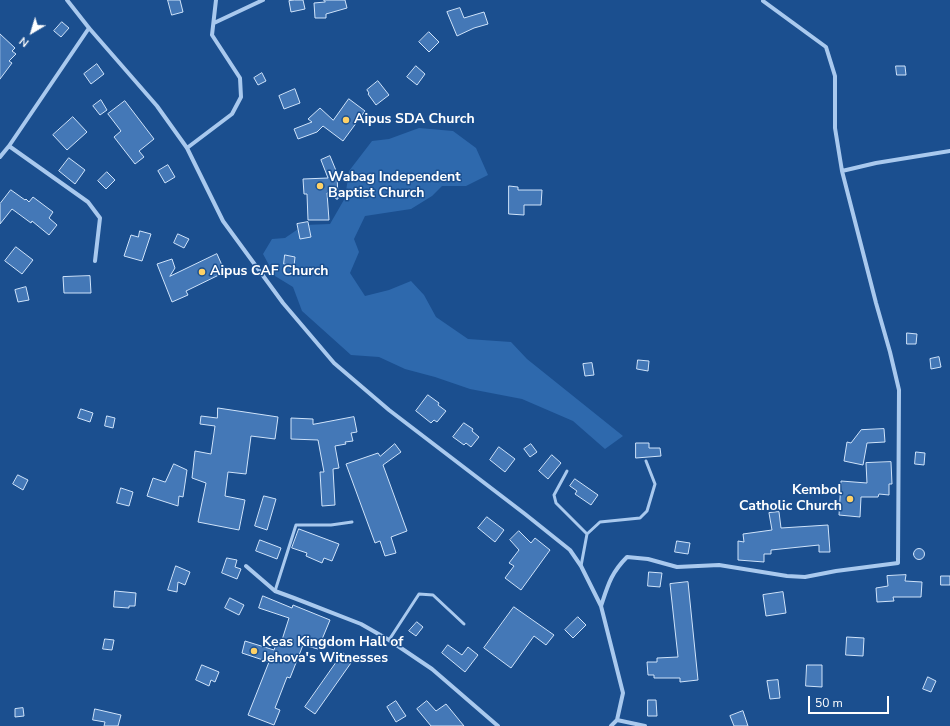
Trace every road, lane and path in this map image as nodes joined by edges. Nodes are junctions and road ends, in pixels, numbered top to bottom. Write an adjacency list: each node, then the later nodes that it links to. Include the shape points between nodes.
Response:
1 (67, 0): 6 (street)
2 (216, 0): 5 (street)
3 (263, 0): 5 (street)
4 (763, 1): 11 (street, via 826,47 835,76 834,128)
5 (214, 23): 8 (street, via 212,36 240,78 241,97 232,114)
6 (89, 28): 7 (street); 8 (street, via 157,106)
7 (9, 146): 10 (street); 12 (street, via 88,202 100,218)
8 (187, 148): 18 (street, via 223,221 283,303 334,363 389,410 570,550)
9 (950, 151): 11 (street)
10 (0, 157)
11 (842, 171): 20 (street, via 899,390 898,563 805,577 719,565 677,567 648,559 627,557 617,567)
12 (95, 261)
13 (646, 461): 16 (lane, via 655,484 647,512 640,518 600,522)
14 (567, 471): 16 (lane, via 554,495 556,503)
15 (352, 522): 19 (lane, via 296,525)
16 (587, 534): 18 (lane)
17 (246, 566): 19 (street)
18 (580, 566): 20 (street)
19 (275, 591): 22 (street, via 361,624)
20 (601, 606): 23 (street, via 623,693)
21 (464, 624): 22 (lane, via 433,595 419,594)
22 (388, 640): 24 (street, via 432,669)
23 (617, 720): 25 (street); 26 (street)
24 (498, 726)
25 (611, 726)
26 (645, 726)

